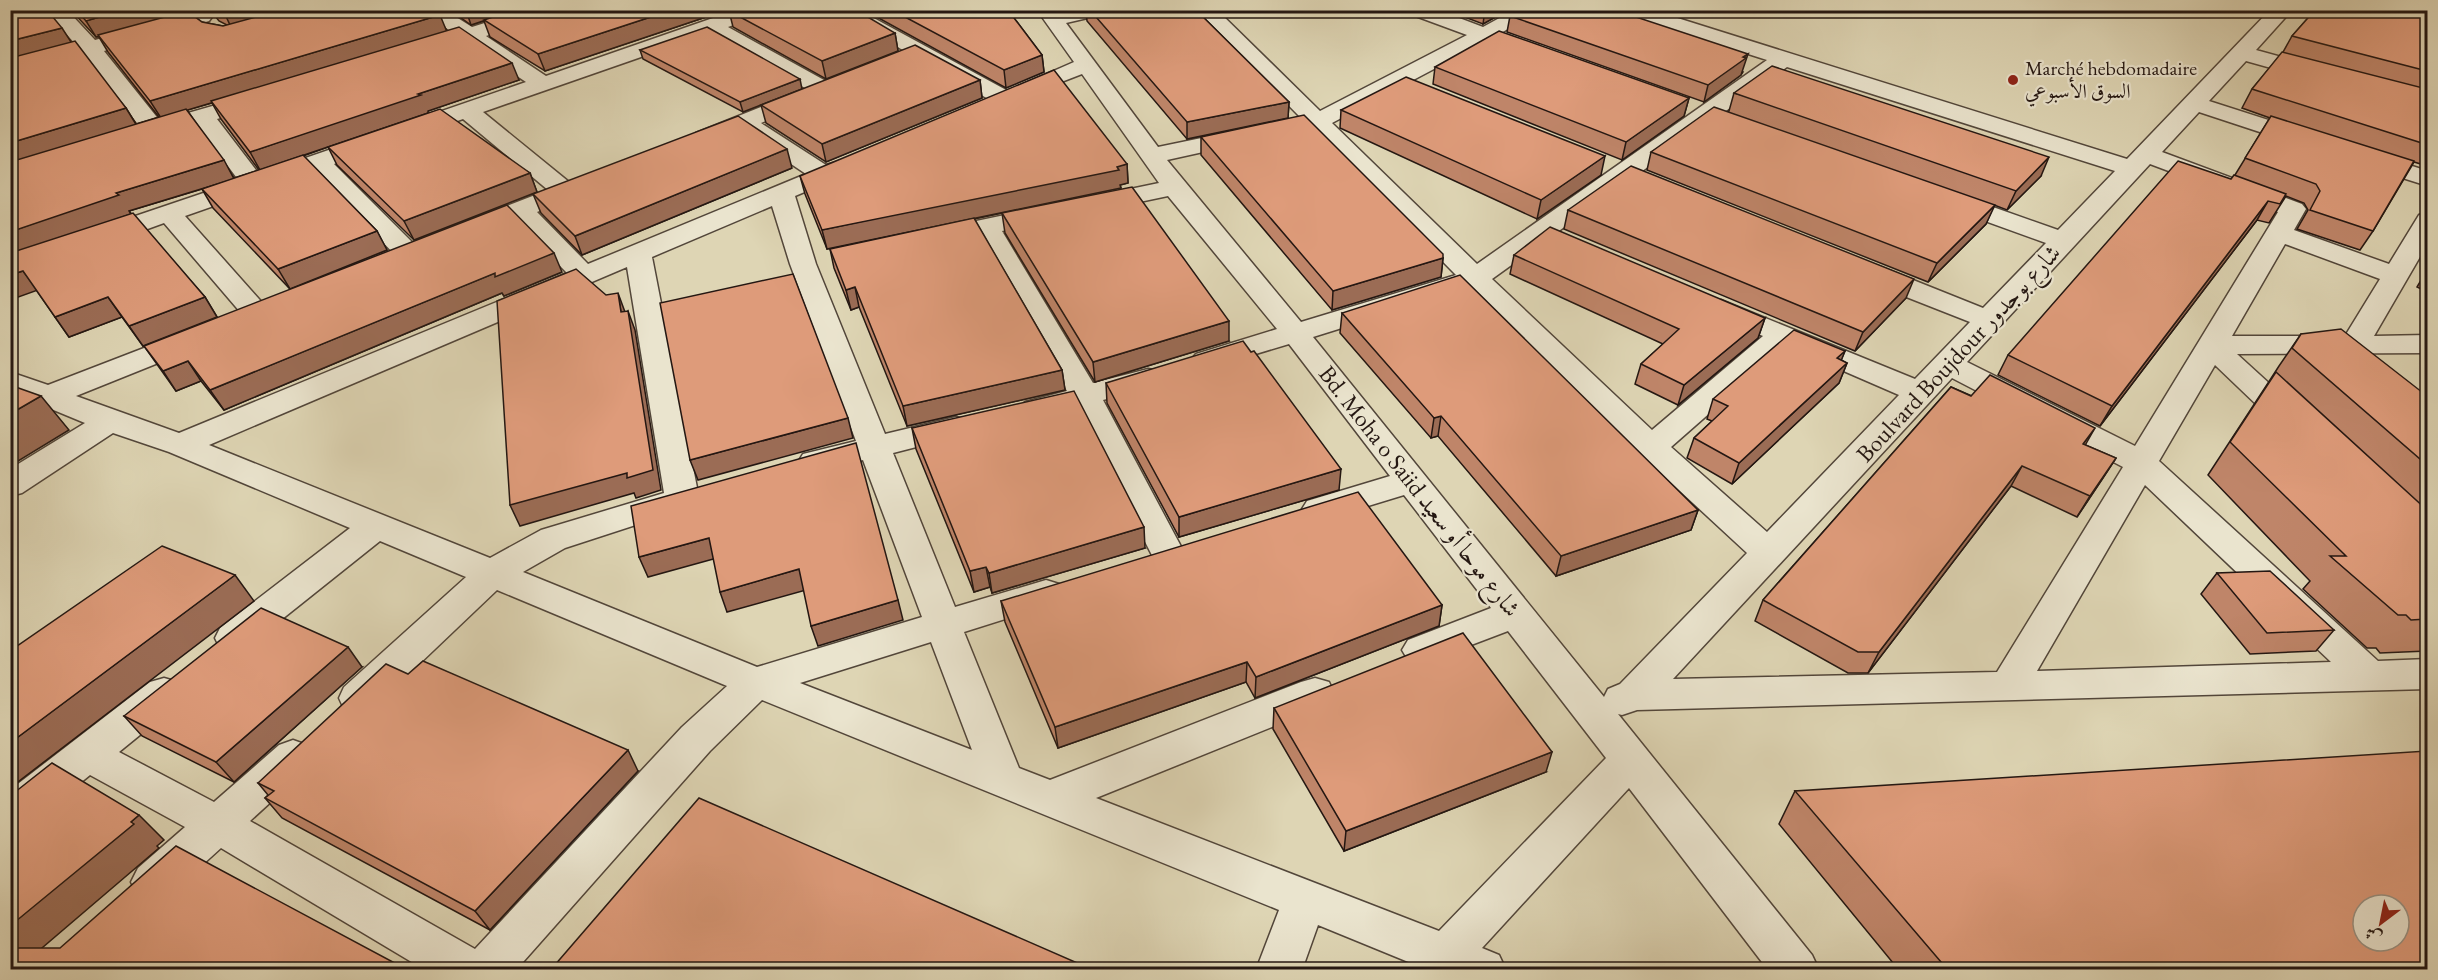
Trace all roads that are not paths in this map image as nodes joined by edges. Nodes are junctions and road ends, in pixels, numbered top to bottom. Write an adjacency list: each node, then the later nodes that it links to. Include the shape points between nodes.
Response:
1 (55, 10): 18 (street)
2 (430, 10): 17 (street)
3 (548, 10): 17 (street)
4 (757, 10): 14 (street)
5 (843, 10): 19 (street)
6 (1098, 10): 13 (street)
7 (1205, 10): 37 (street)
8 (1417, 10): 16 (street)
9 (1530, 10): 16 (street)
10 (1630, 10): 23 (street)
11 (2282, 10): 20 (street, Boulvard Boujdour شارع بوجدور)
12 (199, 14): 15 (street); 18 (street)
13 (1051, 15): 24 (street, Bd. Moha o Saiid شارع موحا أو سعيد)
14 (712, 26): 29 (street); 38 (street, via 835,86)
15 (218, 33)
16 (1484, 34): 22 (street); 27 (street)
17 (469, 36): 21 (street); 29 (street)
18 (90, 48): 26 (street); 39 (street)
19 (920, 52): 25 (street); 32 (street)
20 (2242, 53): 28 (street); 33 (street, Boulvard Boujdour شارع بوجدور)
21 (403, 56)
22 (1551, 58)
23 (1782, 60): 45 (street); 58 (street)
24 (1088, 64): 32 (street); 42 (street, Bd. Moha o Saiid شارع موحا أو سعيد)
25 (888, 65)
26 (10, 71)
27 (1396, 80): 30 (street); 37 (street)
28 (2340, 80)
29 (544, 84): 34 (street)
30 (1428, 93)
31 (277, 94): 36 (street)
32 (1005, 99): 35 (street)
33 (2194, 103): 45 (street, Boulvard Boujdour شارع بوجدور); 48 (street)
34 (467, 111): 44 (street); 51 (street)
35 (973, 112)
36 (203, 116): 39 (street); 49 (street)
37 (1318, 121): 42 (street); 68 (street)
38 (744, 122): 41 (street); 46 (street)
39 (155, 129): 40 (street)
40 (133, 137)
41 (677, 148)
42 (1151, 156): 50 (street, Bd. Moha o Saiid شارع موحا أو سعيد)
43 (867, 157): 46 (street)
44 (318, 162): 49 (street); 54 (street, via 421,249)
45 (2139, 162): 59 (street, via 2293,208); 61 (street, Boulvard Boujdour شارع بوجدور)
46 (824, 175): 52 (street)
47 (599, 179): 51 (street)
48 (2427, 179)
49 (254, 184): 55 (street)
50 (1174, 187): 57 (street); 71 (street, Bd. Moha o Saiid شارع موحا أو سعيد)
51 (566, 192): 54 (street)
52 (781, 193): 64 (street); 84 (street, via 815,262)
53 (1930, 193): 61 (street)
54 (520, 210): 66 (street)
55 (169, 213): 62 (street); 79 (street, via 246,318)
56 (2427, 220): 67 (street)
57 (987, 227): 60 (street); 80 (street)
58 (1540, 232): 63 (street); 68 (street)
59 (2278, 233): 67 (street); 74 (street)
60 (918, 241)
61 (2064, 241): 70 (street, Boulvard Boujdour شارع بوجدور)
62 (78, 244)
63 (1573, 246)
64 (638, 253): 66 (street); 96 (street, via 693,495 553,539)
65 (1845, 262): 70 (street)
66 (584, 275): 83 (street)
67 (2395, 275): 75 (street)
68 (1474, 278): 71 (street); 85 (street)
69 (1695, 297): 72 (street)
70 (1989, 320): 76 (street, Boulvard Boujdour شارع بوجدور)
71 (1295, 333): 80 (street); 88 (street, Bd. Moha o Saiid شارع موحا أو سعيد)
72 (1783, 334): 78 (street); 85 (street)
73 (2427, 344): 75 (street)
74 (2211, 345): 75 (street); 82 (street); 86 (street)
75 (2354, 345)
76 (1948, 364): 78 (street, Boulvard Boujdour شارع بوجدور); 86 (street)
77 (10, 381): 79 (street)
78 (1921, 393): 93 (street, Boulvard Boujdour شارع بوجدور)
79 (49, 396): 81 (street)
80 (1086, 397): 84 (street); 94 (street)
81 (110, 421): 83 (street); 89 (street)
82 (2315, 442)
83 (180, 445): 91 (street)
84 (874, 446): 87 (street); 99 (street)
85 (1651, 447): 93 (street)
86 (2142, 463): 102 (street); 105 (street)
87 (784, 471)
88 (1413, 482): 90 (street); 98 (street, Bd. Moha o Saiid شارع موحا أو سعيد)
89 (10, 485)
90 (1291, 518)
91 (378, 525): 96 (street); 108 (street)
92 (1202, 544): 94 (street)
93 (1769, 553): 106 (street, Boulvard Boujdour شارع بوجدور)
94 (1168, 554): 95 (street)
95 (1135, 565)
96 (494, 572): 104 (street); 113 (street)
97 (1078, 582): 99 (street)
98 (1515, 613): 100 (street); 107 (street, Bd. Moha o Saiid شارع موحا أو سعيد)
99 (944, 625): 104 (street); 110 (street)
100 (1393, 661)
101 (2427, 674): 102 (street)
102 (2370, 676): 105 (street)
103 (1349, 679): 111 (street)
104 (756, 682): 110 (street); 118 (street, via 696,740)
105 (2008, 687): 106 (street)
106 (1634, 695): 107 (street)
107 (1595, 711): 109 (street, Bd. Moha o Saiid شارع موحا أو سعيد)
108 (87, 754): 112 (street); 113 (street)
109 (1630, 758): 116 (street); 120 (street, Bd. Moha o Saiid شارع موحا أو سعيد)
110 (1004, 781): 111 (street)
111 (1049, 799): 114 (street)
112 (10, 814)
113 (219, 825): 115 (street); 117 (street)
114 (1305, 900): 116 (street); 119 (street)
115 (123, 909)
116 (1464, 962)
117 (468, 969)
118 (486, 969)
119 (1279, 969)
120 (1796, 969)

